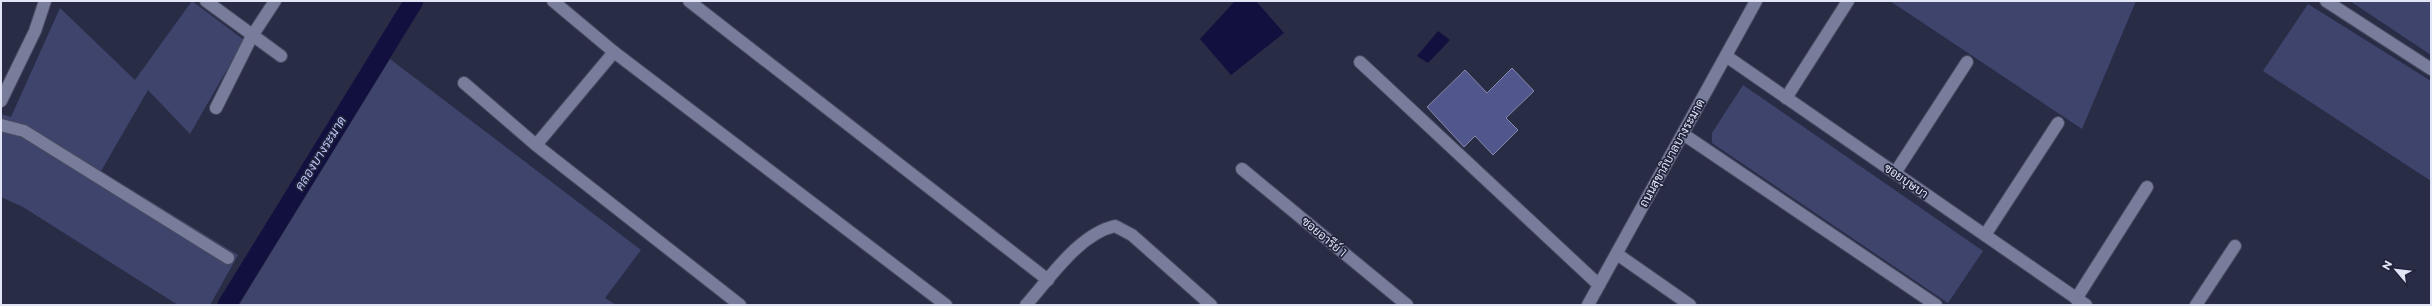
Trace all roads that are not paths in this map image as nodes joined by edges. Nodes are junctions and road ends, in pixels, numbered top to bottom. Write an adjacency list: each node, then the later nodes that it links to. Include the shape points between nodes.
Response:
1 (45, 1): 18 (street, via 35,31)
2 (206, 1): 9 (street)
3 (275, 1): 9 (street)
4 (553, 1): 10 (street)
5 (689, 1): 31 (street)
6 (1756, 1): 12 (street, ถนนสุขาภิบาลบางระมาด)
7 (1848, 1): 17 (street)
8 (2326, 1): 15 (street)
9 (252, 36): 11 (street); 19 (street)
10 (614, 52): 23 (street); 35 (street)
11 (280, 56)
12 (1726, 56): 17 (street, ซอยบุษบา); 22 (street, ถนนสุขาภิบาลบางระมาด)
13 (1360, 62): 32 (street)
14 (1967, 62): 25 (street)
15 (2431, 69)
16 (464, 83): 23 (street)
17 (1786, 98): 25 (street, ซอยบุษบา)
18 (1, 100)
19 (216, 108)
20 (2058, 123): 27 (street)
21 (1, 125): 30 (street, via 24,131)
22 (1683, 134): 29 (street, ถนนสุขาภิบาลบางระมาด); 41 (street)
23 (536, 145): 34 (street)
24 (1242, 169): 38 (street, ซอยอารีย์ 1)
25 (1895, 173): 27 (street, ซอยบุษบา)
26 (2147, 187): 33 (street)
27 (1985, 235): 33 (street, ซอยบุษบา)
28 (2235, 246): 42 (street)
29 (1617, 254): 32 (street, ถนนสุขาภิบาลบางระมาด); 40 (street)
30 (228, 258)
31 (1048, 280): 36 (street); 37 (street, via 1088,238 1101,229 1115,226 1132,235)
32 (1599, 285): 39 (street, ถนนสุขาภิบาลบางระมาด)
33 (2081, 302)
34 (740, 305)
35 (946, 305)
36 (1026, 305)
37 (1211, 305)
38 (1407, 305)
39 (1588, 305)
40 (1690, 305)
41 (1936, 305)
42 (2196, 305)

